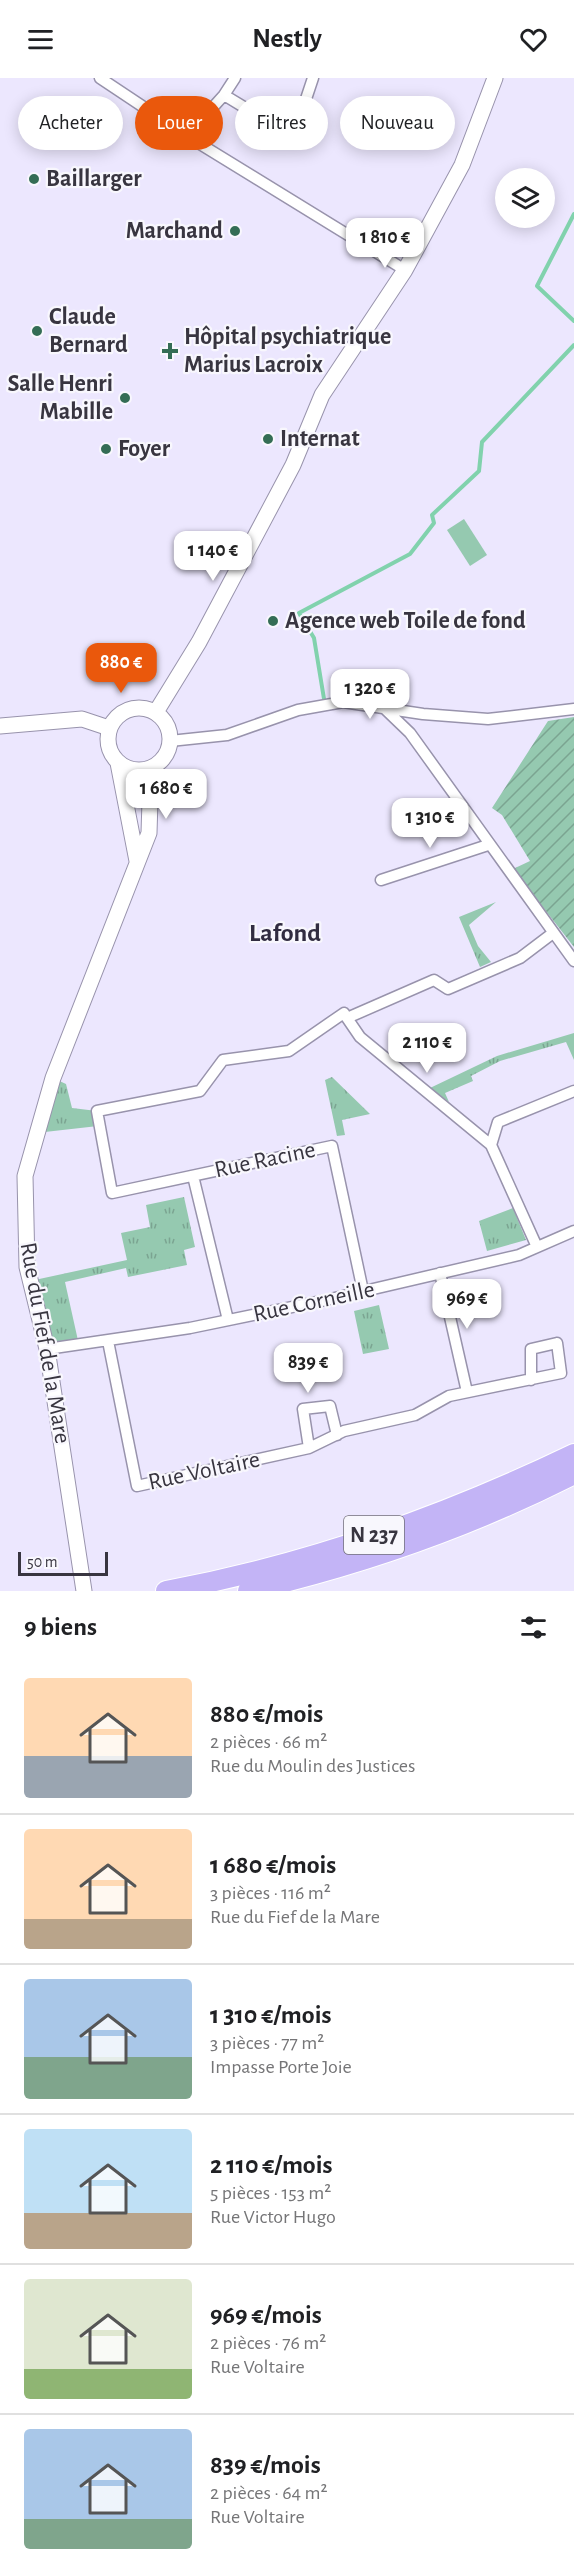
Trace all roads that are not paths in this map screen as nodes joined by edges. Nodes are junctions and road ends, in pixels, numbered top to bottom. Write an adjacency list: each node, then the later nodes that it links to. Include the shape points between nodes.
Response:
1 (235, 78): 5 (street)
2 (314, 78): 5 (street, via 302,111 280,129)
3 (495, 78): 8 (main road, via 469,151)
4 (103, 79): 6 (street)
5 (224, 95)
6 (135, 101)
7 (210, 150): 8 (street)
8 (405, 270): 11 (main road, via 322,395 293,465 199,642)
9 (384, 708): 10 (street, via 488,719); 14 (street, via 343,702 298,710 227,735); 17 (street, via 410,733)
10 (574, 709)
11 (156, 712): 13 (main road, via 147,708 128,709); 14 (main road, via 167,725)
12 (0, 726): 13 (main road, via 82,719)
13 (109, 728): 15 (main road, via 108,747)
14 (170, 741): 16 (main road, via 164,757)
15 (118, 763): 16 (main road, via 134,770); 18 (main road)
16 (151, 768): 18 (main road, Rue du Fief de la Mare, via 149,833)
17 (488, 845): 19 (street); 20 (street)
18 (137, 861): 34 (main road, Rue du Fief de la Mare, via 53,1078 25,1176 27,1267)
19 (381, 880)
20 (553, 933): 21 (street); 22 (street, via 520,958 448,989 434,981)
21 (574, 961)
22 (347, 1018): 25 (street, via 360,1037); 27 (street, Rue Racine, via 344,1012 289,1051 223,1060 200,1091 97,1111 112,1193)
23 (574, 1091): 24 (street)
24 (498, 1122): 25 (street); 26 (street)
25 (475, 1132): 26 (street)
26 (491, 1145): 29 (street)
27 (193, 1176): 31 (street, Rue Racine, via 332,1146); 32 (street, Rue Racine)
28 (574, 1231): 29 (street, Rue Corneille)
29 (537, 1247): 30 (street, Rue Corneille)
30 (440, 1274): 31 (street, Rue Corneille); 36 (street)
31 (363, 1292): 32 (street, Rue Corneille)
32 (228, 1320): 33 (street, Rue Corneille)
33 (108, 1341): 34 (street, Rue Corneille); 38 (street, Rue Voltaire, via 137,1486)
34 (47, 1349): 41 (main road, Rue du Fief de la Mare)
35 (531, 1380): 36 (street, Rue Voltaire)
36 (467, 1392): 37 (street, Rue Voltaire, via 449,1396 415,1415)
37 (337, 1435): 38 (street, Rue Voltaire); 38 (street, via 330,1406 303,1409)
38 (309, 1449)
39 (574, 1454): 42 (highway, N 237, via 512,1483 363,1539 309,1557)
40 (574, 1474): 43 (highway, N 237, via 412,1542)
41 (84, 1591)
42 (166, 1591)
43 (248, 1591)

